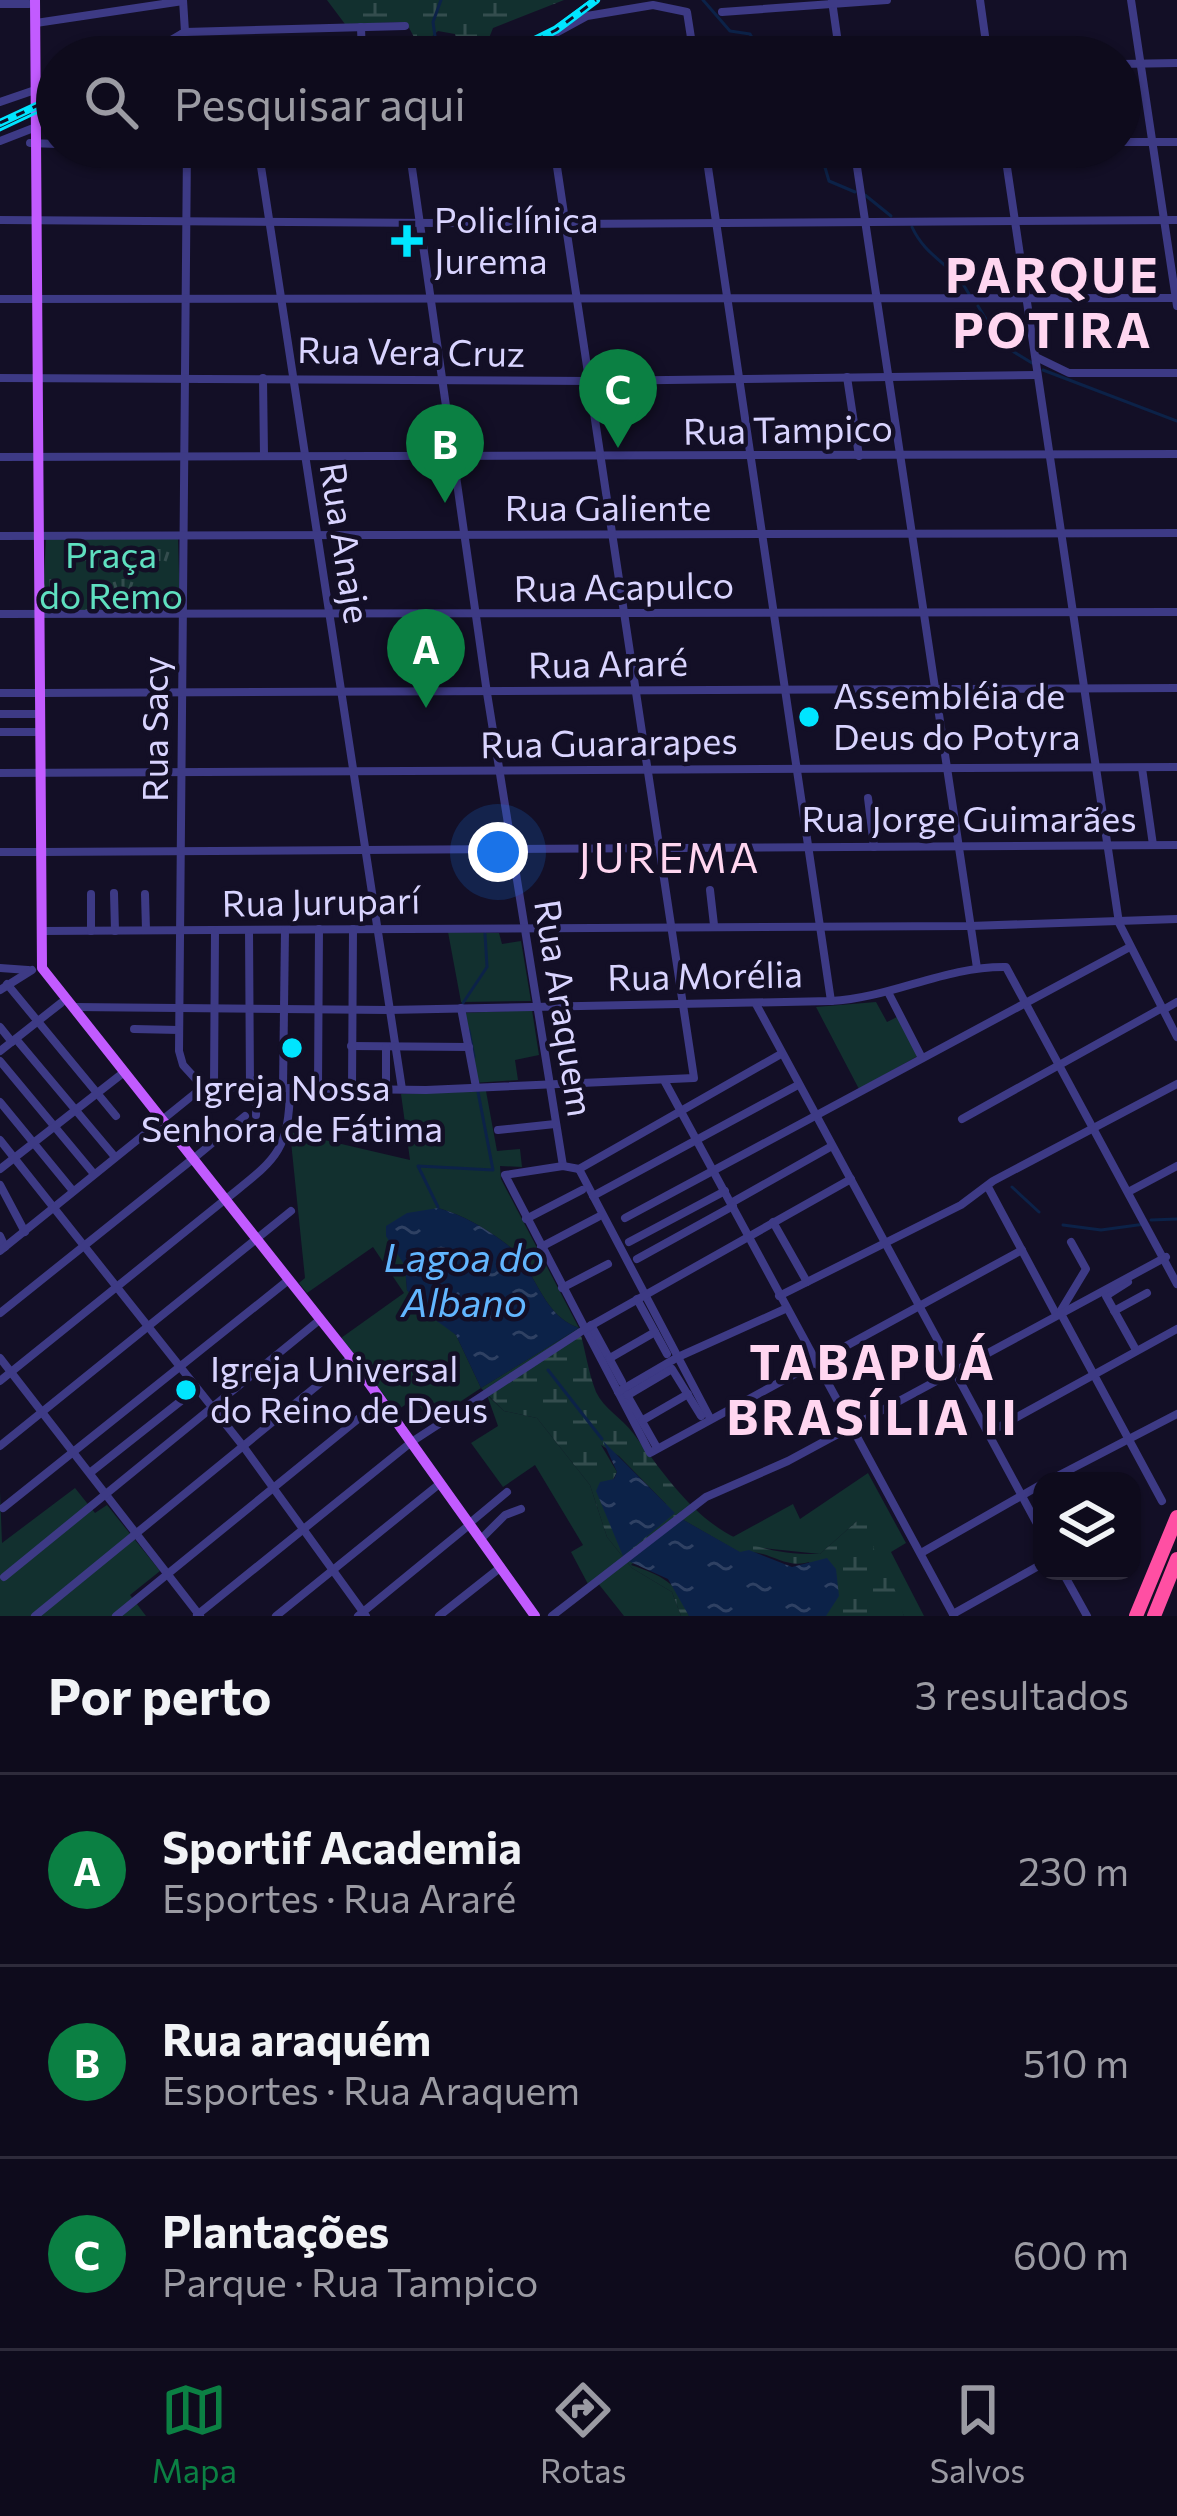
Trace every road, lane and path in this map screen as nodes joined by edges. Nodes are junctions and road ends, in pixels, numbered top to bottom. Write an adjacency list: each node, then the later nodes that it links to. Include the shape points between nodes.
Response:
1 (183, 0): 9 (street); 12 (street)
2 (887, 0): 6 (street)
3 (980, 0): 19 (street)
4 (1131, 0): 20 (street)
5 (31, 1): 7 (street); 9 (main road); 24 (main road)
6 (832, 2): 8 (street); 18 (street)
7 (0, 4)
8 (722, 13)
9 (35, 23): 24 (main road)
10 (361, 26): 11 (street); 12 (street); 15 (street)
11 (405, 26)
12 (183, 32): 13 (street); 14 (street)
13 (176, 36)
14 (183, 36)
15 (361, 36)
16 (555, 36): 17 (street, via 593,15 668,5 688,14)
17 (691, 36)
18 (837, 36)
19 (985, 36)
20 (1136, 36)
21 (1177, 63): 22 (street)
22 (1141, 64)
23 (1141, 71): 30 (street)
24 (34, 92): 25 (street); 27 (main road)
25 (0, 102)
26 (36, 122): 27 (street)
27 (33, 124): 28 (street); 32 (main road)
28 (0, 140)
29 (1141, 142): 30 (street)
30 (1151, 142): 31 (street); 44 (street)
31 (1177, 142)
32 (33, 143): 33 (street); 46 (main road)
33 (36, 143)
34 (187, 168): 42 (street, Rua Sacy)
35 (261, 168): 43 (street, Rua Anaje)
36 (412, 168): 50 (street, Rua Araquem)
37 (558, 168): 51 (street)
38 (709, 168): 49 (street)
39 (857, 168): 47 (street)
40 (1007, 168): 48 (street)
41 (0, 220): 46 (street)
42 (186, 220): 43 (street); 46 (street); 57 (street, Rua Sacy)
43 (270, 220): 50 (street); 58 (street, Rua Anaje)
44 (1164, 220): 45 (street); 48 (street); 60 (street)
45 (1177, 220)
46 (34, 221): 52 (main road)
47 (865, 221): 48 (street); 49 (street); 55 (street)
48 (1014, 221): 56 (street)
49 (716, 222): 51 (street); 54 (street)
50 (420, 223): 51 (street); 59 (street, Rua Araquem)
51 (567, 224): 61 (street)
52 (35, 298): 53 (street); 57 (street); 68 (main road)
53 (0, 299)
54 (727, 299): 55 (street); 61 (street); 72 (street)
55 (877, 299): 56 (street); 70 (street)
56 (1026, 299): 60 (street); 62 (street)
57 (184, 300): 58 (street); 64 (street, Rua Sacy)
58 (278, 300): 59 (street); 66 (street, Rua Anaje)
59 (430, 300): 61 (street); 73 (street, Rua Araquem)
60 (1177, 301)
61 (578, 302): 74 (street)
62 (1034, 356): 63 (street, via 1069,374); 65 (street)
63 (1177, 373)
64 (185, 375): 68 (street, Rua Vera Cruz); 71 (street, Rua Vera Cruz); 81 (street, Rua Sacy)
65 (1037, 375): 70 (street, Rua Vera Cruz); 75 (street)
66 (291, 376): 71 (street, Rua Vera Cruz); 73 (street, Rua Vera Cruz); 82 (street, Rua Anaje)
67 (0, 377): 68 (street, Rua Vera Cruz)
68 (39, 377): 86 (main road)
69 (847, 377): 70 (street, Rua Vera Cruz); 72 (street, Rua Vera Cruz); 78 (street)
70 (889, 377): 79 (street)
71 (263, 379): 77 (street)
72 (740, 379): 74 (street, Rua Vera Cruz); 84 (street)
73 (443, 380): 74 (street, Rua Vera Cruz); 83 (street, Rua Araquem)
74 (591, 381): 85 (street)
75 (1049, 454): 76 (street, Rua Tampico); 79 (street, Rua Tampico); 87 (street)
76 (1177, 454)
77 (264, 456): 81 (street, Rua Tampico); 82 (street, Rua Tampico)
78 (860, 456): 79 (street, Rua Tampico); 84 (street, Rua Tampico)
79 (900, 456): 91 (street)
80 (0, 457): 86 (street, Rua Tampico)
81 (184, 457): 86 (street, Rua Tampico); 94 (street, Rua Sacy)
82 (303, 457): 83 (street, Rua Tampico); 95 (street, Rua Anaje)
83 (455, 457): 85 (street, Rua Tampico); 96 (street, Rua Araquem)
84 (752, 457): 85 (street, Rua Tampico); 90 (street)
85 (602, 459): 89 (street)
86 (36, 464): 93 (main road)
87 (1061, 532): 88 (street, Rua Galiente); 91 (street, Rua Galiente); 101 (street)
88 (1177, 533)
89 (610, 534): 90 (street, Rua Galiente); 96 (street, Rua Galiente); 100 (street)
90 (764, 535): 91 (street, Rua Galiente); 97 (street)
91 (913, 535): 98 (street)
92 (0, 536): 93 (street, Rua Galiente)
93 (37, 536): 94 (street, Rua Galiente); 103 (main road)
94 (184, 536): 95 (street, Rua Galiente); 104 (street, Rua Sacy)
95 (317, 536): 96 (street, Rua Galiente); 105 (street, Rua Anaje)
96 (466, 536): 106 (street, Rua Araquem)
97 (778, 612): 98 (street, Rua Acapulco); 100 (street, Rua Acapulco); 111 (street)
98 (925, 612): 101 (street, Rua Acapulco); 109 (street)
99 (1177, 612): 101 (street, Rua Acapulco)
100 (623, 613): 106 (street, Rua Acapulco); 108 (street)
101 (1073, 613): 110 (street)
102 (0, 614): 103 (street, Rua Acapulco)
103 (37, 614): 104 (street, Rua Acapulco); 115 (main road)
104 (182, 615): 105 (street, Rua Acapulco); 112 (street, Rua Sacy)
105 (330, 616): 106 (street, Rua Acapulco); 113 (street, Rua Anaje)
106 (476, 616): 116 (street, Rua Araquem)
107 (1177, 688): 110 (street, Rua Araré)
108 (635, 690): 111 (street, Rua Araré); 116 (street, Rua Araré); 126 (street)
109 (937, 690): 110 (street, Rua Araré); 111 (street, Rua Araré); 121 (street)
110 (1084, 690): 122 (street)
111 (789, 691): 124 (street)
112 (182, 692): 113 (street, Rua Araré); 115 (street, Rua Araré); 128 (street, Rua Sacy)
113 (340, 692): 116 (street, Rua Araré); 131 (street, Rua Anaje)
114 (0, 693): 115 (street, Rua Araré)
115 (38, 693): 118 (main road); 130 (main road)
116 (487, 693): 127 (street, Rua Araquem)
117 (0, 714): 118 (street)
118 (35, 714): 120 (main road)
119 (0, 732): 120 (street)
120 (35, 732): 130 (main road)
121 (949, 766): 122 (street, Rua Guararapes); 124 (street, Rua Guararapes); 136 (street)
122 (1094, 766): 125 (street, Rua Guararapes); 140 (street)
123 (1177, 767): 125 (street, Rua Guararapes)
124 (801, 768): 126 (street, Rua Guararapes); 135 (street)
125 (1142, 768): 134 (street)
126 (647, 770): 127 (street, Rua Guararapes); 139 (street)
127 (501, 771): 131 (street, Rua Guararapes); 138 (street, Rua Araquem)
128 (183, 772): 130 (street, Rua Guararapes); 131 (street, Rua Guararapes); 141 (street, Rua Sacy)
129 (0, 773): 130 (street, Rua Guararapes)
130 (38, 773): 144 (main road)
131 (351, 773): 142 (street, Rua Anaje)
132 (868, 798): 137 (street)
133 (1177, 844): 134 (street, Rua Jorge Guimarães)
134 (1153, 845): 140 (street, Rua Jorge Guimarães)
135 (811, 846): 137 (street, Rua Jorge Guimarães); 139 (street, Rua Jorge Guimarães); 153 (street)
136 (960, 846): 137 (street, Rua Jorge Guimarães); 140 (street, Rua Jorge Guimarães); 154 (street)
137 (874, 847)
138 (511, 848): 139 (street, Rua Jorge Guimarães); 142 (street, Rua Jorge Guimarães); 156 (street, Rua Araquem)
139 (660, 848): 152 (street)
140 (1106, 848): 150 (street)
141 (180, 851): 142 (street, Rua Jorge Guimarães); 144 (street, Rua Jorge Guimarães); 160 (street, Rua Sacy)
142 (363, 851): 155 (street, Rua Anaje)
143 (0, 852): 144 (street, Rua Jorge Guimarães)
144 (38, 852): 163 (main road); 170 (main road)
145 (710, 890): 151 (street)
146 (114, 893): 165 (street)
147 (91, 894): 164 (street)
148 (145, 894): 159 (street)
149 (1177, 919): 150 (street, Rua Juruparí)
150 (1119, 923): 154 (street, Rua Juruparí); 167 (street)
151 (714, 925): 152 (street, Rua Juruparí); 153 (street, Rua Juruparí)
152 (673, 926): 156 (street, Rua Juruparí); 175 (street)
153 (821, 926): 154 (street, Rua Juruparí); 173 (street)
154 (970, 926): 169 (street)
155 (375, 928): 156 (street, Rua Juruparí); 158 (street, Rua Juruparí); 187 (street, Rua Anaje)
156 (524, 928): 178 (street, Rua Araquem)
157 (319, 929): 158 (street, Rua Juruparí); 162 (street, Rua Juruparí); 185 (street)
158 (353, 929): 186 (street)
159 (146, 930): 160 (street, Rua Juruparí); 165 (street, Rua Juruparí)
160 (180, 930): 166 (street, Rua Juruparí); 180 (street, Rua Sacy)
161 (249, 930): 162 (street, Rua Juruparí); 166 (street, Rua Juruparí); 183 (street)
162 (285, 930): 184 (street)
163 (42, 931): 164 (street, Rua Juruparí); 188 (main road, via 43,971)
164 (91, 931): 165 (street, Rua Juruparí)
165 (115, 931)
166 (215, 931): 182 (street)
167 (1128, 948): 177 (street); 181 (street)
168 (0, 968): 170 (street)
169 (977, 968): 172 (street, Rua Morélia); 177 (street, via 1006,967)
170 (34, 969): 171 (street); 188 (main road)
171 (4, 987): 189 (street)
172 (889, 994): 173 (street, Rua Morélia); 200 (street)
173 (831, 1001): 176 (street, Rua Morélia)
174 (1177, 1002): 181 (street)
175 (685, 1003): 176 (street, Rua Morélia); 178 (street, Rua Morélia); 205 (street, via 694,1076)
176 (756, 1004): 199 (street)
177 (1024, 1004): 200 (street); 202 (street)
178 (538, 1005): 179 (street, Rua Morélia); 204 (street, Rua Araquem)
179 (461, 1008): 187 (street, Rua Morélia); 197 (street)
180 (179, 1009): 182 (street, Rua Morélia); 188 (street, Rua Morélia); 192 (street, Rua Sacy)
181 (1162, 1009): 193 (street); 202 (street)
182 (215, 1010): 183 (street, Rua Morélia); 208 (street)
183 (249, 1010): 184 (street, Rua Morélia); 210 (street)
184 (284, 1010): 185 (street, Rua Morélia); 211 (street)
185 (318, 1010): 186 (street, Rua Morélia); 212 (street)
186 (353, 1010): 187 (street, Rua Morélia); 195 (street)
187 (388, 1010): 196 (street, Rua Anaje)
188 (72, 1012): 189 (street); 203 (main road)
189 (38, 1022): 194 (street); 216 (street)
190 (0, 1027): 194 (street)
191 (134, 1029): 192 (street)
192 (179, 1030): 208 (street, Rua Sacy, via 179,1060)
193 (1177, 1037)
194 (14, 1040): 198 (street); 218 (street)
195 (351, 1046): 196 (street); 213 (street)
196 (390, 1047): 197 (street); 214 (street); 215 (street, Rua Anaje)
197 (469, 1047): 209 (street)
198 (0, 1052)
199 (781, 1054): 207 (street); 219 (street)
200 (922, 1058): 221 (street)
201 (0, 1061): 225 (street)
202 (1058, 1066): 222 (street); 227 (street)
203 (121, 1074): 216 (street); 223 (main road)
204 (548, 1082): 205 (street); 209 (street); 224 (street, Rua Araquem)
205 (665, 1082): 219 (street)
206 (1177, 1084): 227 (street)
207 (798, 1085): 221 (street); 229 (street)
208 (209, 1087): 210 (street); 223 (street)
209 (476, 1087): 215 (street)
210 (253, 1088): 211 (street); 234 (street, via 251,1116)
211 (287, 1088): 212 (street); 249 (street, via 284,1145)
212 (318, 1088): 213 (street)
213 (352, 1089): 214 (street)
214 (386, 1090): 215 (street)
215 (402, 1090)
216 (97, 1093): 218 (street); 220 (street)
217 (0, 1102): 230 (street)
218 (77, 1109): 225 (street); 232 (street)
219 (680, 1109): 229 (street); 238 (street)
220 (116, 1116)
221 (814, 1117): 231 (street); 239 (street)
222 (962, 1119)
223 (159, 1121): 232 (street); 234 (main road)
224 (555, 1124): 226 (street); 235 (street, Rua Araquem)
225 (55, 1126): 230 (street); 240 (street)
226 (498, 1130)
227 (1093, 1130): 243 (street); 247 (street)
228 (0, 1140): 233 (street)
229 (697, 1140): 239 (street); 248 (street)
230 (34, 1144): 233 (street); 245 (street)
231 (832, 1146): 241 (street); 250 (street)
232 (116, 1157): 240 (street)
233 (14, 1160): 237 (street); 252 (street)
234 (191, 1160): 249 (main road); 266 (street)
235 (563, 1166): 238 (street); 257 (street, via 507,1173)
236 (1177, 1166): 247 (street)
237 (0, 1168)
238 (579, 1168): 248 (street)
239 (715, 1172): 246 (street); 256 (street)
240 (94, 1174): 245 (street)
241 (851, 1179): 258 (street); 262 (street)
242 (0, 1185): 251 (street)
243 (988, 1187): 262 (street); 269 (street)
244 (582, 1190): 257 (street)
245 (73, 1191): 252 (street)
246 (724, 1191): 250 (street); 264 (street)
247 (1130, 1191): 272 (street)
248 (593, 1196): 281 (street)
249 (224, 1201): 263 (main road); 278 (street)
250 (732, 1205): 260 (street); 270 (street)
251 (12, 1208): 254 (street); 259 (street)
252 (52, 1209): 259 (street); 266 (street)
253 (291, 1211): 263 (street)
254 (0, 1213)
255 (598, 1217): 267 (street)
256 (625, 1218)
257 (526, 1219): 267 (street)
258 (773, 1222): 260 (street); 276 (street)
259 (25, 1232): 268 (street)
260 (748, 1235): 281 (street); 282 (street)
261 (0, 1236): 268 (street)
262 (885, 1239): 276 (street); 283 (street)
263 (256, 1240): 271 (main road); 289 (street)
264 (628, 1242)
265 (1071, 1242): 286 (street, via 1086,1269)
266 (84, 1246): 278 (street); 287 (street)
267 (541, 1247): 279 (street)
268 (3, 1249)
269 (1022, 1250): 283 (street); 286 (street)
270 (637, 1258)
271 (274, 1262): 275 (main road); 297 (main road)
272 (1170, 1262): 277 (street); 286 (street)
273 (608, 1264): 279 (street)
274 (1137, 1277): 285 (street, via 1106,1295)
275 (286, 1282): 288 (main road); 299 (street)
276 (807, 1282): 282 (street)
277 (1177, 1284)
278 (116, 1287): 289 (street); 301 (street)
279 (562, 1288): 290 (street)
280 (1147, 1293): 285 (street)
281 (641, 1296): 290 (street); 292 (street); 294 (street)
282 (779, 1296): 284 (street)
283 (920, 1305): 298 (street); 300 (street)
284 (785, 1309): 294 (street); 298 (street)
285 (1114, 1311): 293 (street)
286 (1058, 1312): 300 (street); 302 (street)
287 (0, 1313)
288 (317, 1322): 297 (main road); 308 (street)
289 (149, 1325): 299 (street); 309 (street)
290 (588, 1327): 296 (street); 305 (street); 317 (street)
291 (1177, 1329): 293 (street)
292 (655, 1332): 294 (street); 296 (street)
293 (1136, 1350): 302 (street)
294 (673, 1356): 305 (street); 311 (street)
295 (0, 1358): 301 (street)
296 (609, 1358): 305 (street)
297 (350, 1359): 307 (main road); 314 (main road); 318 (street)
298 (816, 1362): 311 (street); 313 (street)
299 (179, 1367): 304 (street); 321 (street)
300 (954, 1367): 313 (street); 315 (street)
301 (11, 1372): 303 (street); 309 (street)
302 (1093, 1372): 315 (street); 316 (street)
303 (0, 1381)
304 (196, 1389): 308 (street); 322 (street)
305 (622, 1391): 306 (street, via 672,1369); 311 (street, via 650,1453); 312 (street)
306 (688, 1394): 311 (street); 312 (street)
307 (379, 1402): 314 (main road); 325 (street)
308 (212, 1407): 318 (street); 327 (street)
309 (43, 1412): 320 (street); 321 (street)
310 (1177, 1414): 316 (street)
311 (705, 1418)
312 (642, 1421): 319 (street)
313 (852, 1426): 339 (street); 356 (street, via 699,1501)
314 (400, 1427): 317 (main road)
315 (988, 1433): 329 (street)
316 (1128, 1439): 323 (street); 330 (street)
317 (411, 1442): 324 (main road); 335 (main road); 337 (street)
318 (243, 1446): 325 (street); 336 (street)
319 (656, 1446)
320 (0, 1447)
321 (75, 1450): 322 (street); 331 (street)
322 (91, 1472): 327 (street)
323 (1066, 1472)
324 (438, 1485): 335 (main road); 342 (street)
325 (274, 1486): 337 (street); 344 (street)
326 (1033, 1489): 329 (street)
327 (106, 1492): 336 (street); 345 (street)
328 (507, 1492): 335 (street)
329 (1022, 1495): 333 (street); 339 (street)
330 (1162, 1501)
331 (3, 1508)
332 (521, 1509): 338 (street)
333 (1033, 1516)
334 (1177, 1517): 358 (highway)
335 (469, 1524): 338 (main road); 341 (main road); 350 (street)
336 (138, 1531): 344 (street); 348 (street)
337 (304, 1531): 342 (street); 349 (street)
338 (482, 1538): 341 (main road)
339 (921, 1553): 352 (street)
340 (1177, 1559): 346 (highway)
341 (500, 1568): 351 (main road); 355 (street)
342 (333, 1569): 350 (street); 354 (street)
343 (1033, 1569): 352 (street)
344 (169, 1572): 349 (street); 353 (street)
345 (4, 1577)
346 (1173, 1578): 359 (highway)
347 (1067, 1580): 357 (street)
348 (39, 1615)
349 (198, 1615)
350 (362, 1615)
351 (528, 1615)
352 (954, 1615)
353 (116, 1616)
354 (275, 1616)
355 (439, 1616)
356 (552, 1616)
357 (1087, 1616)
358 (1136, 1616)
359 (1158, 1616)

